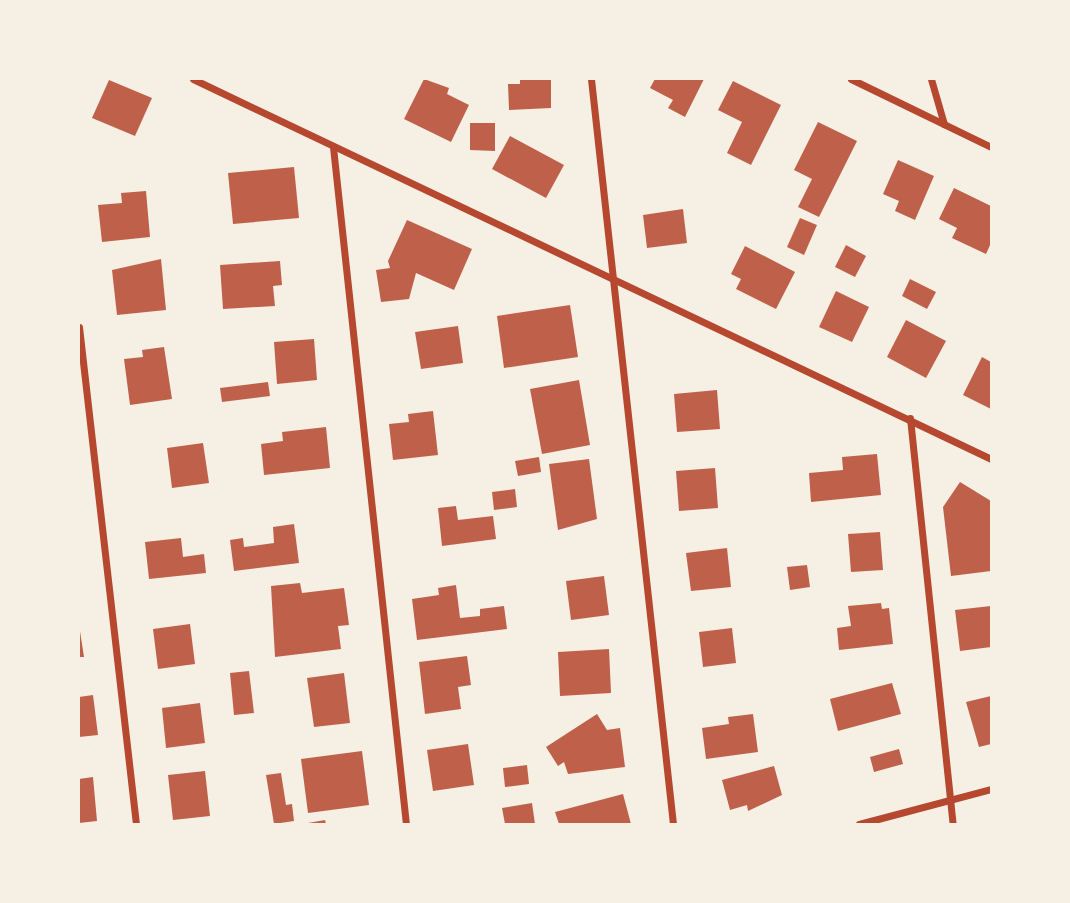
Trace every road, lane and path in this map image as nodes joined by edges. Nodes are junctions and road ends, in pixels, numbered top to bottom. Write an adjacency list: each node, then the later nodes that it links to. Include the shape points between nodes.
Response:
1 (193, 79): 6 (street)
2 (591, 79): 8 (street)
3 (851, 79): 5 (street)
4 (932, 79): 5 (street)
5 (944, 124): 7 (street)
6 (333, 146): 8 (street); 15 (street)
7 (991, 147)
8 (611, 276): 10 (street); 16 (street)
9 (79, 327): 14 (street)
10 (909, 418): 11 (street); 13 (street)
11 (991, 459)
12 (991, 789): 13 (street)
13 (950, 798): 17 (street); 18 (street)
14 (136, 824)
15 (406, 824)
16 (673, 824)
17 (859, 824)
18 (953, 824)

